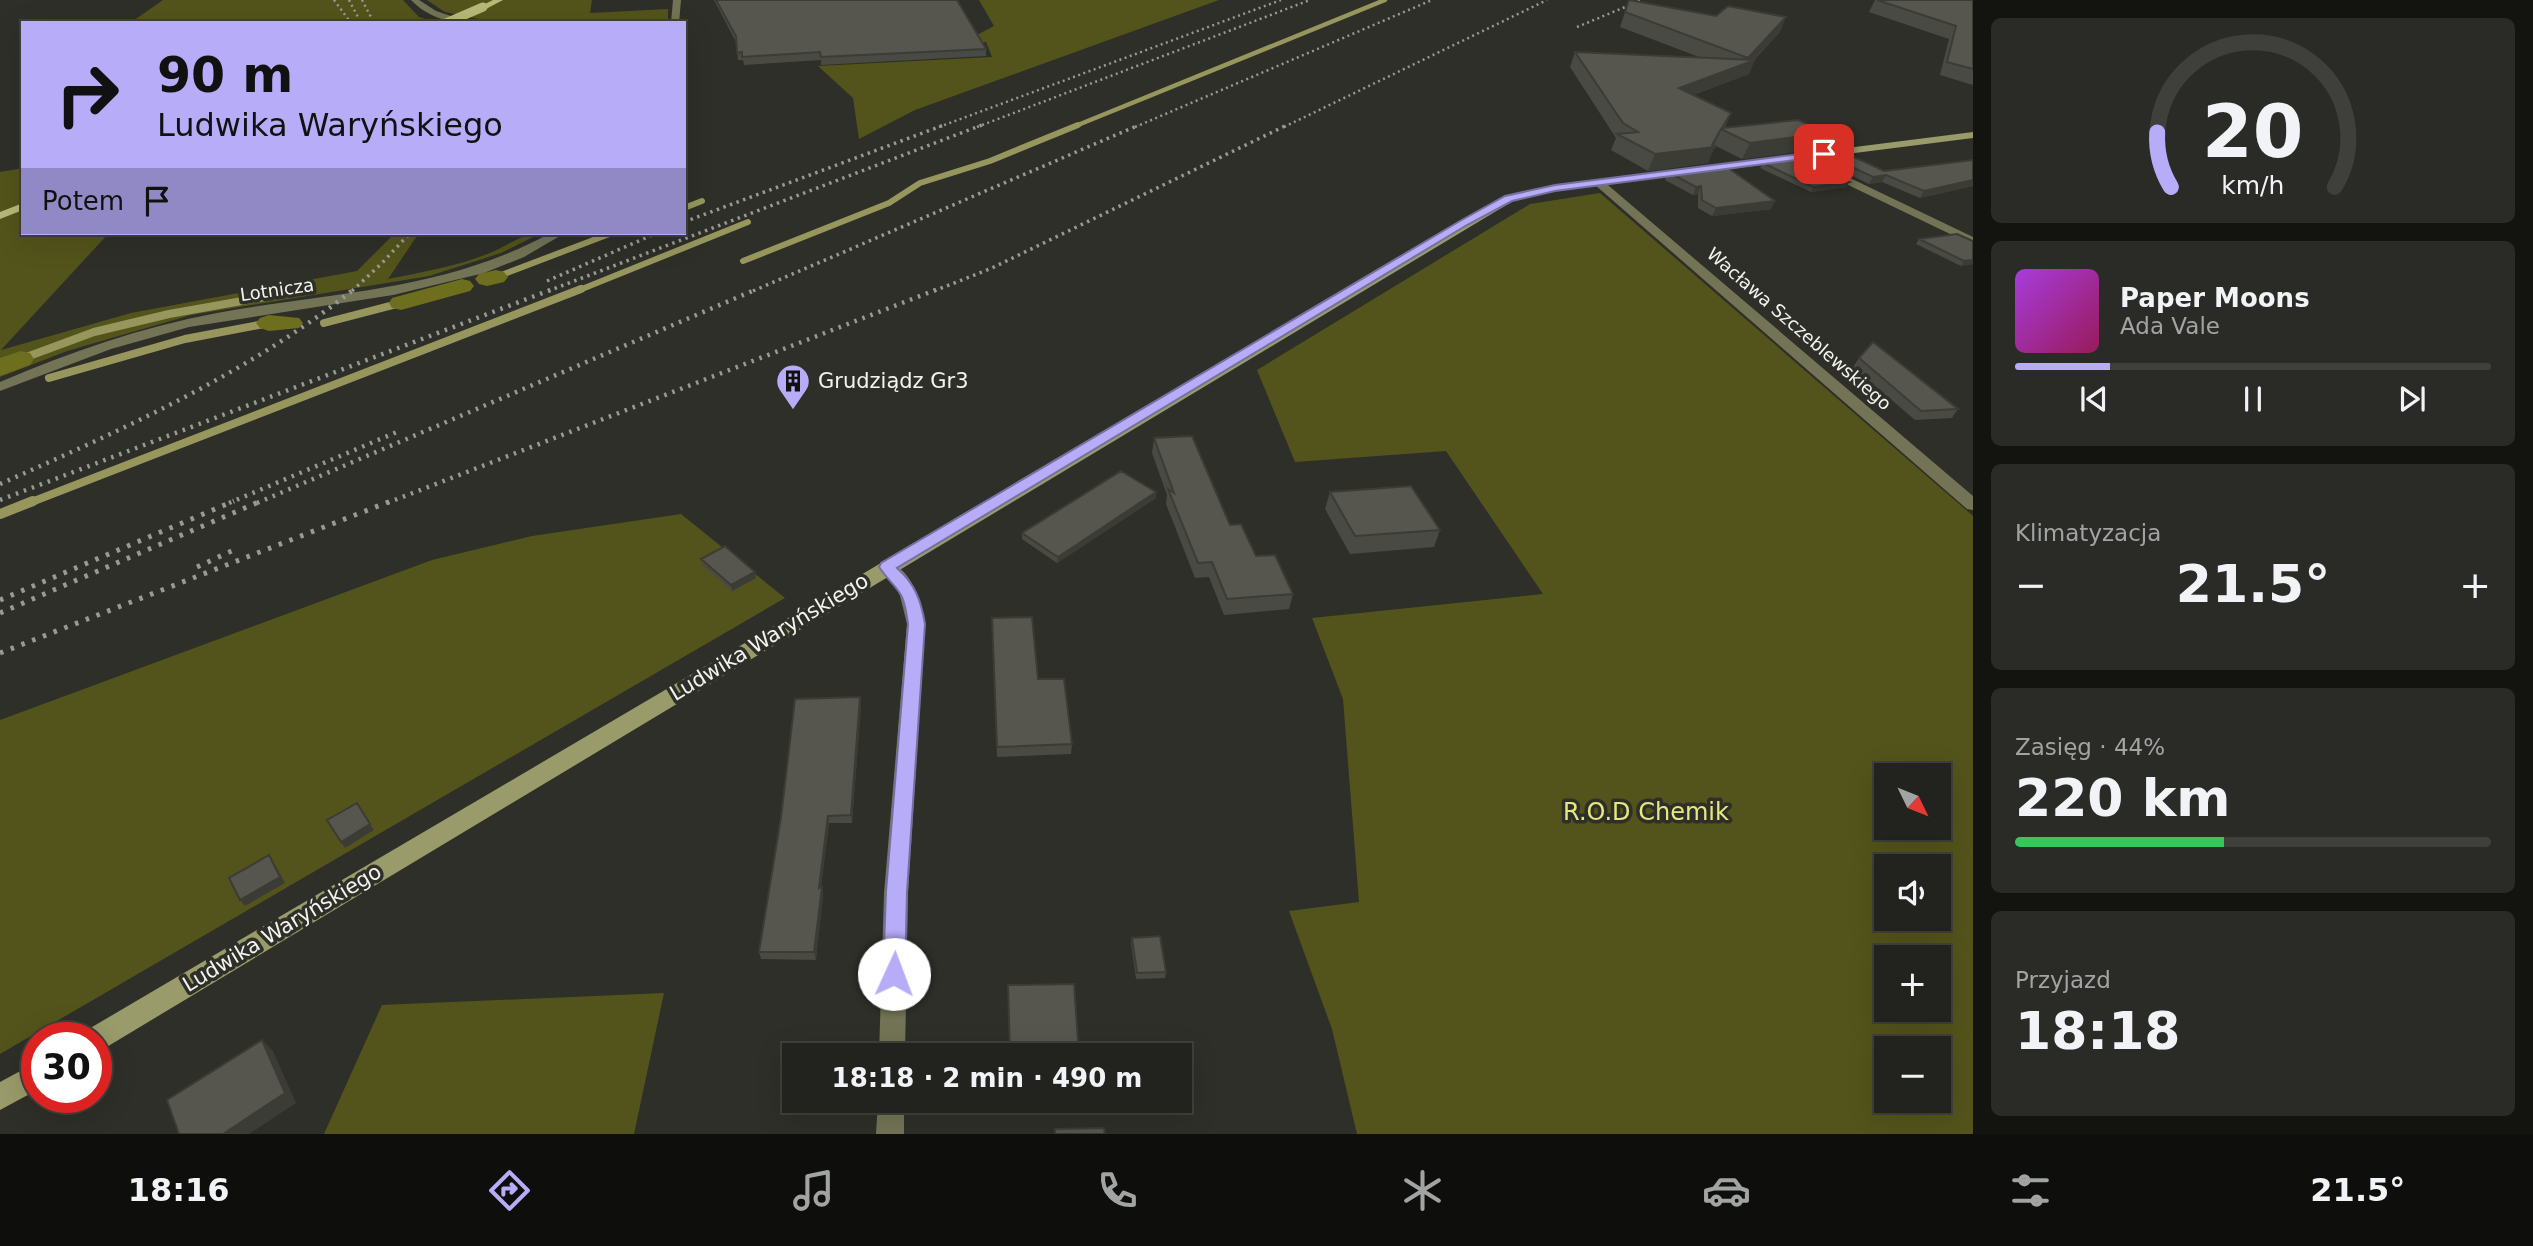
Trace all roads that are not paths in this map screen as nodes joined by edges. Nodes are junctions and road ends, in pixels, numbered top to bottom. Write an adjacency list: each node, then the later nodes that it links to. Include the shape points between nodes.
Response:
1 (415, 0): 5 (street, via 424,9)
2 (499, 0): 4 (main road, bridge)
3 (677, 0): 6 (street)
4 (451, 21)
5 (460, 21)
6 (675, 21)
7 (1973, 135): 8 (street, Ludwika Waryńskiego)
8 (1798, 157): 9 (street, Ludwika Waryńskiego); 13 (street)
9 (1598, 183): 15 (street, Wacława Szczeblewskiego); 16 (street, Ludwika Waryńskiego, via 1522,194 1472,218)
10 (21, 207): 11 (main road)
11 (0, 216)
12 (555, 235): 14 (street, Lotnicza, via 509,259 453,277 180,325 108,346)
13 (1973, 241)
14 (0, 387)
15 (1973, 505)
16 (887, 567): 17 (street, Ludwika Waryńskiego); 18 (street, via 912,599 916,624 896,892)
17 (112, 1029)
18 (892, 1043)
19 (21, 1085): 20 (street)
20 (0, 1097)
21 (891, 1113): 22 (street)
22 (890, 1134)

